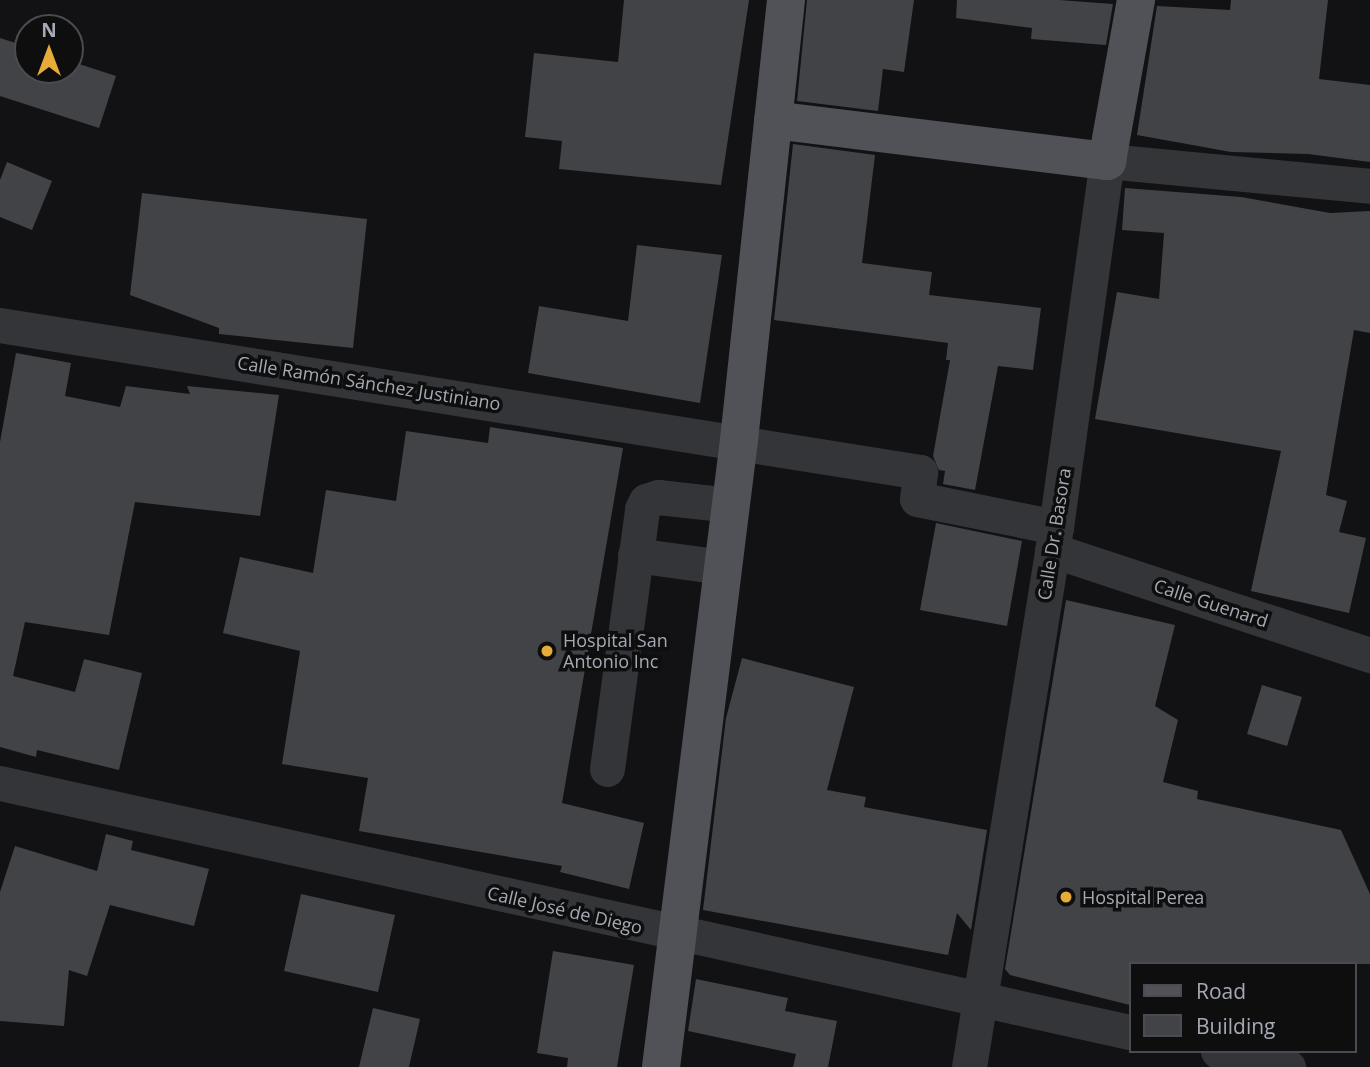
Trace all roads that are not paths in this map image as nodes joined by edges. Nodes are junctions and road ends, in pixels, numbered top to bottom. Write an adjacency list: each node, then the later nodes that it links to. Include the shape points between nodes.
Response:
1 (786, 0): 3 (main road)
2 (1136, 0): 4 (main road, Calle Dr. Basora)
3 (773, 120): 4 (main road); 7 (main road)
4 (1107, 161): 5 (street); 9 (street, Calle Dr. Basora)
5 (1370, 186)
6 (2, 334): 7 (street, Calle Ramón Sánchez Justiniano)
7 (739, 440): 8 (main road); 9 (street, Calle Ramón Sánchez Justiniano, via 920,472 917,499)
8 (730, 505): 10 (street, via 658,497 646,501); 11 (main road)
9 (1054, 538): 12 (street, Calle Guenard); 16 (street, Calle Dr. Basora)
10 (635, 555): 11 (street); 13 (street)
11 (723, 567): 15 (main road)
12 (1370, 655)
13 (607, 769)
14 (0, 783): 15 (street, Calle José de Diego)
15 (677, 934): 16 (street, Calle José de Diego); 19 (main road)
16 (980, 998): 17 (street, Calle José de Diego); 20 (street, Calle Dr. Basora)
17 (1128, 1032)
18 (1227, 1053): 21 (street)
19 (661, 1067)
20 (969, 1067)
21 (1288, 1067)

